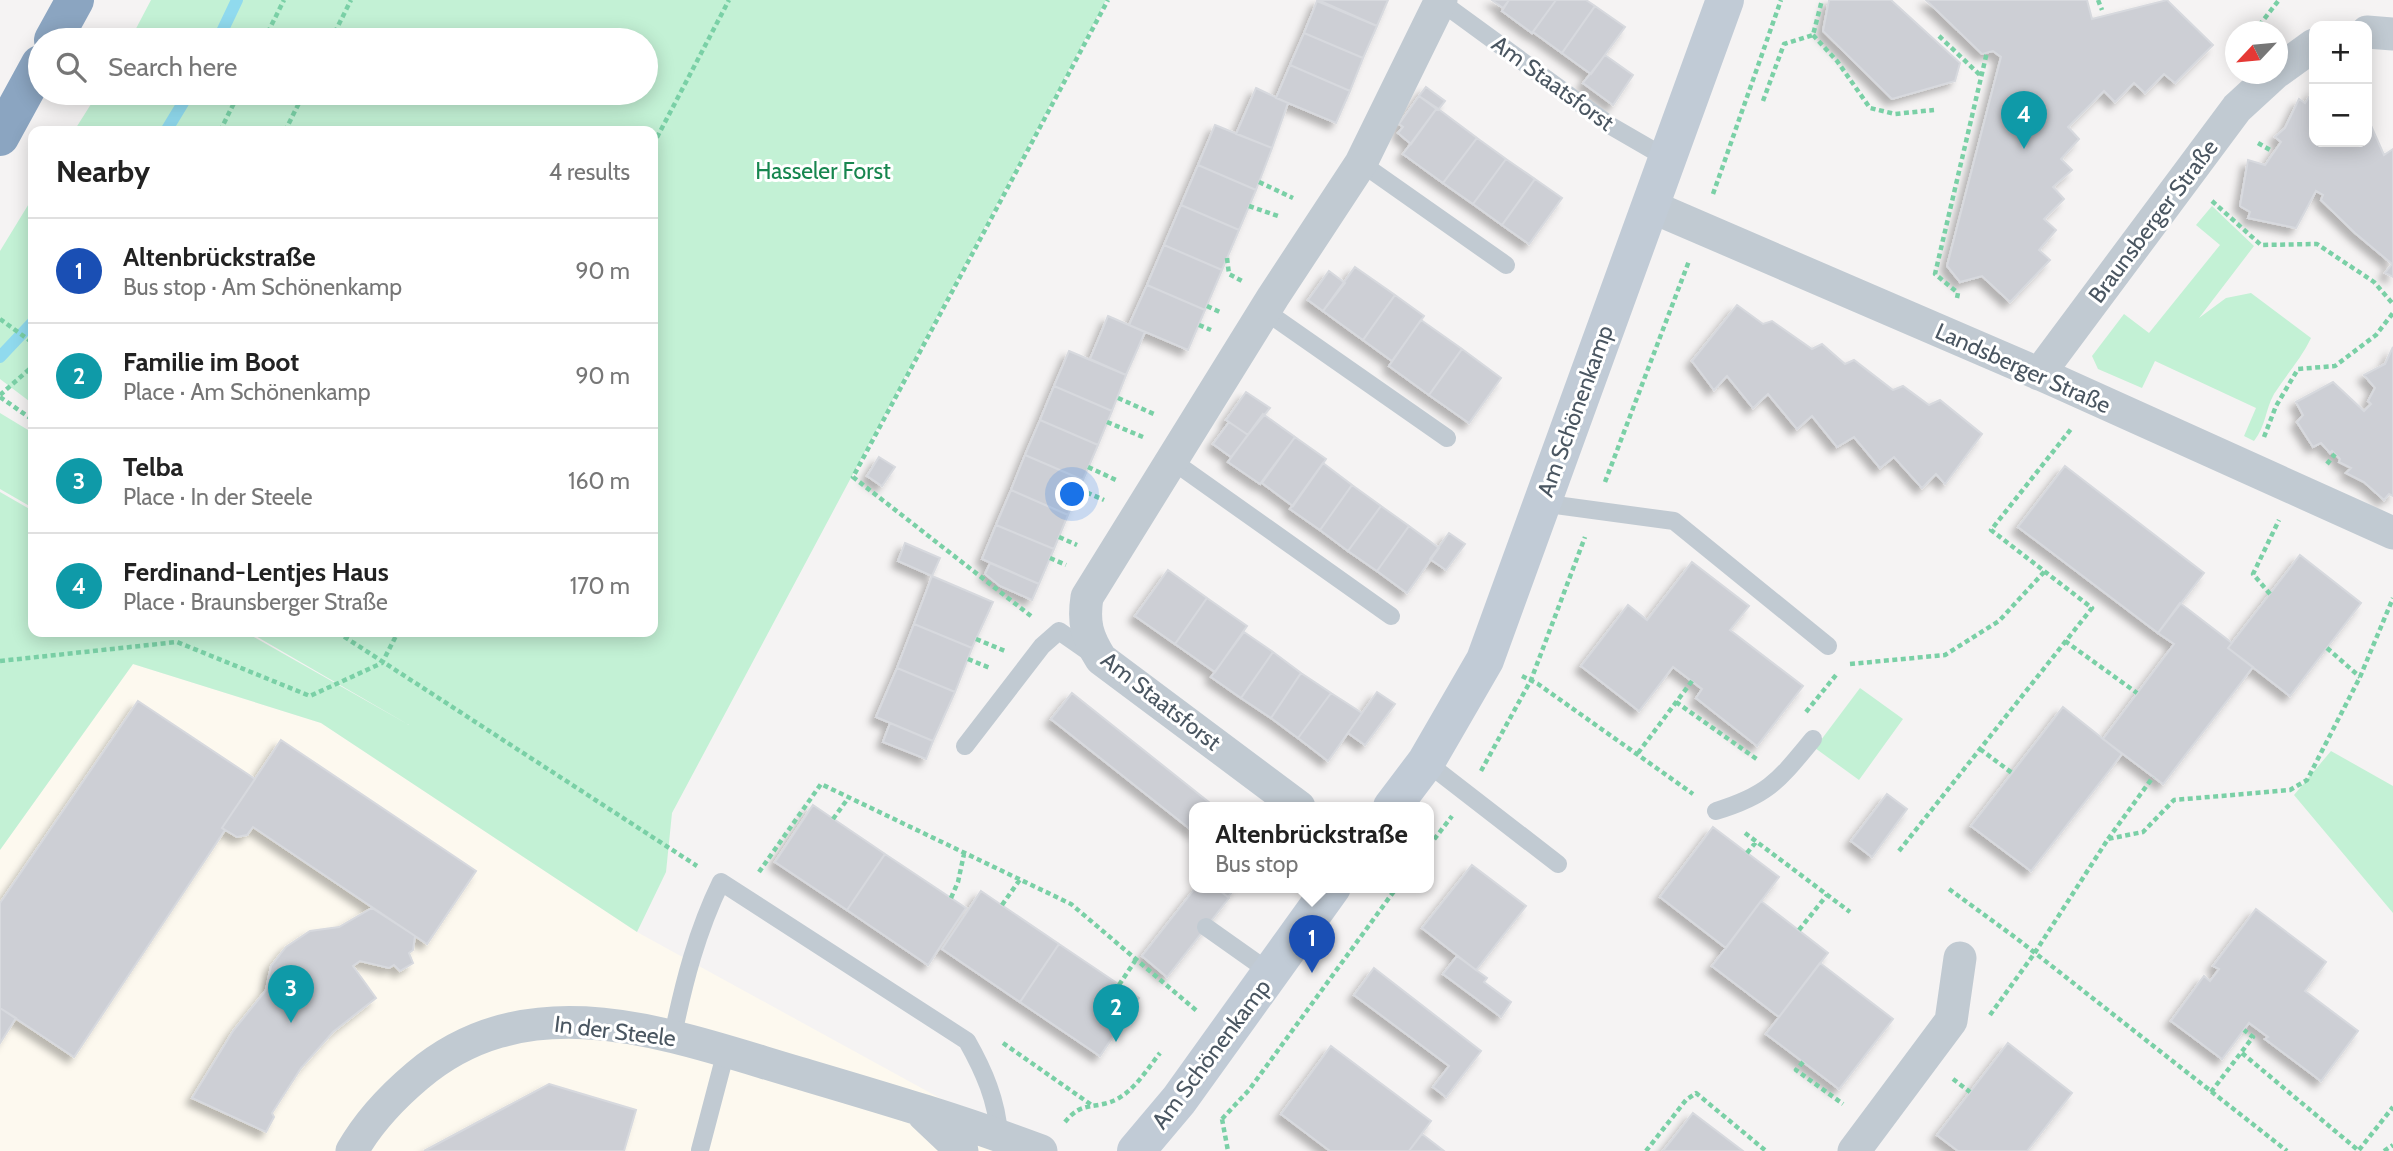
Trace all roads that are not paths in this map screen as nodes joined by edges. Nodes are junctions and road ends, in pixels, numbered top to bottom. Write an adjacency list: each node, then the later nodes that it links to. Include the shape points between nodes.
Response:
1 (75, 0): 4 (highway)
2 (1725, 0): 12 (main road, Am Schönenkamp)
3 (1441, 1): 12 (lane, Am Staatsforst, via 1611,126); 13 (street, Am Staatsforst)
4 (60, 28)
5 (2372, 32): 6 (street)
6 (2393, 33)
7 (2309, 49): 8 (street, Braunsberger Straße)
8 (2288, 63)
9 (2263, 84): 17 (street, Braunsberger Straße, via 2237,108)
10 (28, 86): 11 (highway)
11 (0, 137)
12 (1668, 159): 14 (main road, Am Schönenkamp)
13 (1361, 163): 15 (lane); 16 (street, Am Staatsforst)
14 (1650, 206): 17 (street, Landsberger Straße); 20 (main road, Am Schönenkamp)
15 (1506, 265)
16 (1265, 311): 18 (lane); 19 (street, Am Staatsforst)
17 (2039, 374): 21 (street, Landsberger Straße)
18 (1447, 438)
19 (1174, 462): 22 (lane); 24 (street, Am Staatsforst, via 1087,597 1087,638)
20 (1541, 503): 23 (lane, via 1675,521); 27 (main road, Am Schönenkamp, via 1485,660)
21 (2393, 533)
22 (1391, 616)
23 (1828, 646)
24 (1101, 659): 26 (lane, via 1059,631 1042,646); 28 (street, Am Staatsforst)
25 (1813, 739): 30 (lane, via 1776,784)
26 (965, 746)
27 (1426, 762): 29 (main road, Am Schönenkamp); 31 (lane)
28 (1292, 802)
29 (1396, 802)
30 (1716, 811)
31 (1558, 864)
32 (1328, 893): 35 (main road, Am Schönenkamp)
33 (1206, 927): 35 (lane)
34 (1960, 958): 45 (street, via 1951,1021)
35 (1271, 973): 44 (main road, Am Schönenkamp)
36 (673, 1035): 37 (street, In der Steele); 39 (lane, via 685,978 721,882 967,1041 997,1110); 42 (street, In der Steele, via 590,1023 539,1022 500,1029 461,1044 434,1061 386,1102)
37 (726, 1051): 38 (street, In der Steele); 41 (lane)
38 (917, 1108): 39 (street, In der Steele); 43 (street, In der Steele)
39 (999, 1135): 40 (street, In der Steele)
40 (1050, 1141)
41 (701, 1150)
42 (352, 1151)
43 (962, 1151)
44 (1136, 1151)
45 (1854, 1151)

